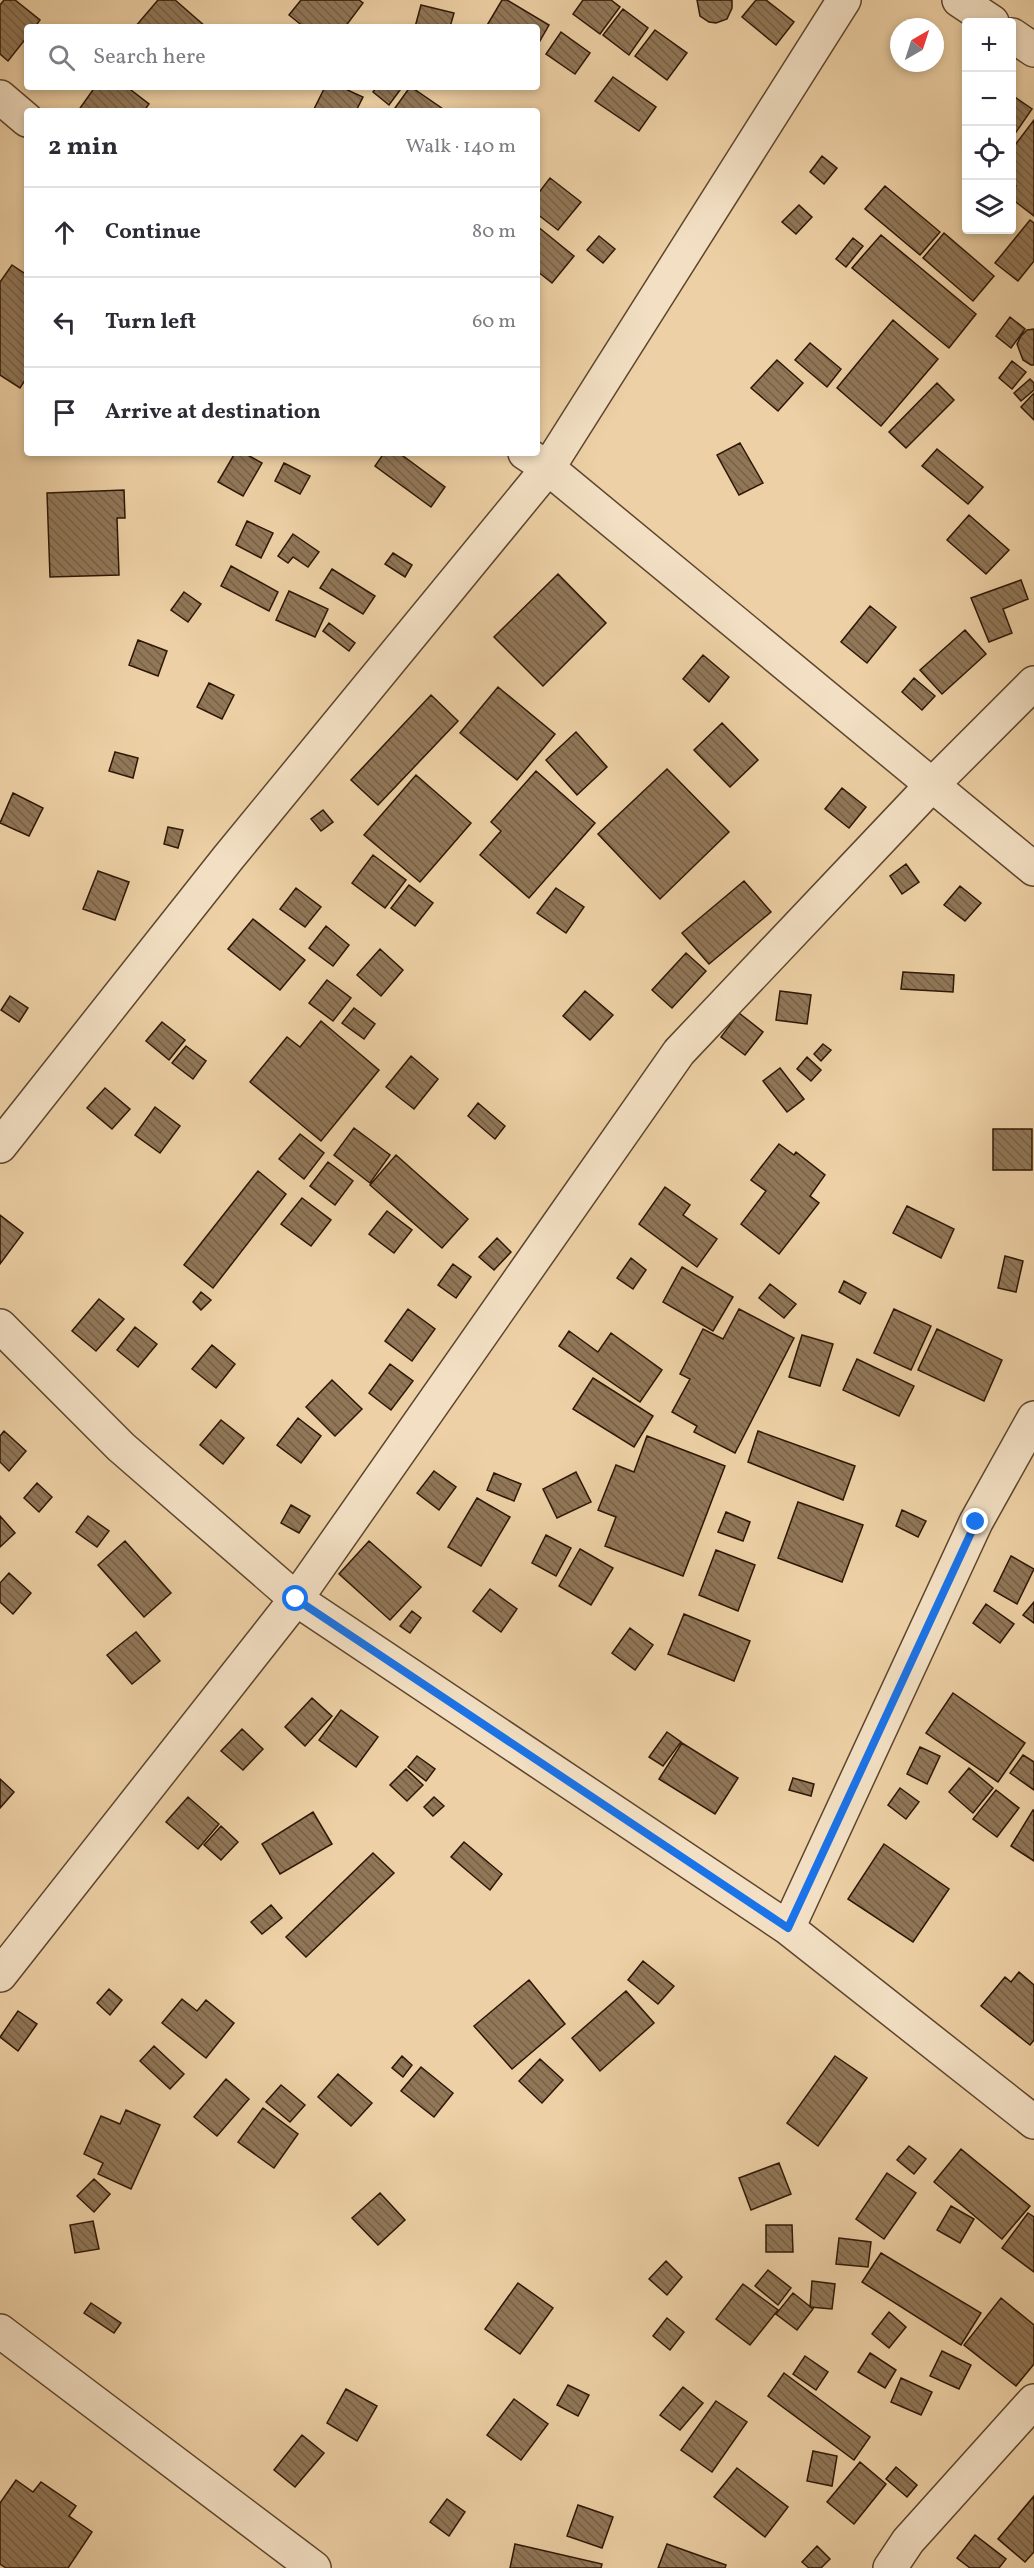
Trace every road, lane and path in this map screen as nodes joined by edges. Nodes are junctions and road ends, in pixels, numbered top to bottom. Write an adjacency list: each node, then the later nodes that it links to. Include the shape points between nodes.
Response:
1 (844, 0): 8 (street)
2 (958, 0): 3 (street)
3 (986, 18)
4 (1016, 38): 5 (street)
5 (1034, 50)
6 (0, 97): 7 (street)
7 (24, 117)
8 (540, 456)
9 (537, 460): 11 (street); 13 (street)
10 (1034, 683): 11 (street)
11 (931, 786): 12 (street); 16 (street, via 679,1052)
12 (1034, 869)
13 (0, 1146)
14 (0, 1326): 16 (street, via 121,1448)
15 (1034, 1418): 17 (street, via 976,1522)
16 (296, 1599): 17 (street); 18 (street)
17 (788, 1928): 19 (street)
18 (0, 1975)
19 (1034, 2122)
20 (0, 2331): 22 (street)
21 (1034, 2401): 23 (street, via 908,2541)
22 (314, 2568)
23 (890, 2568)

